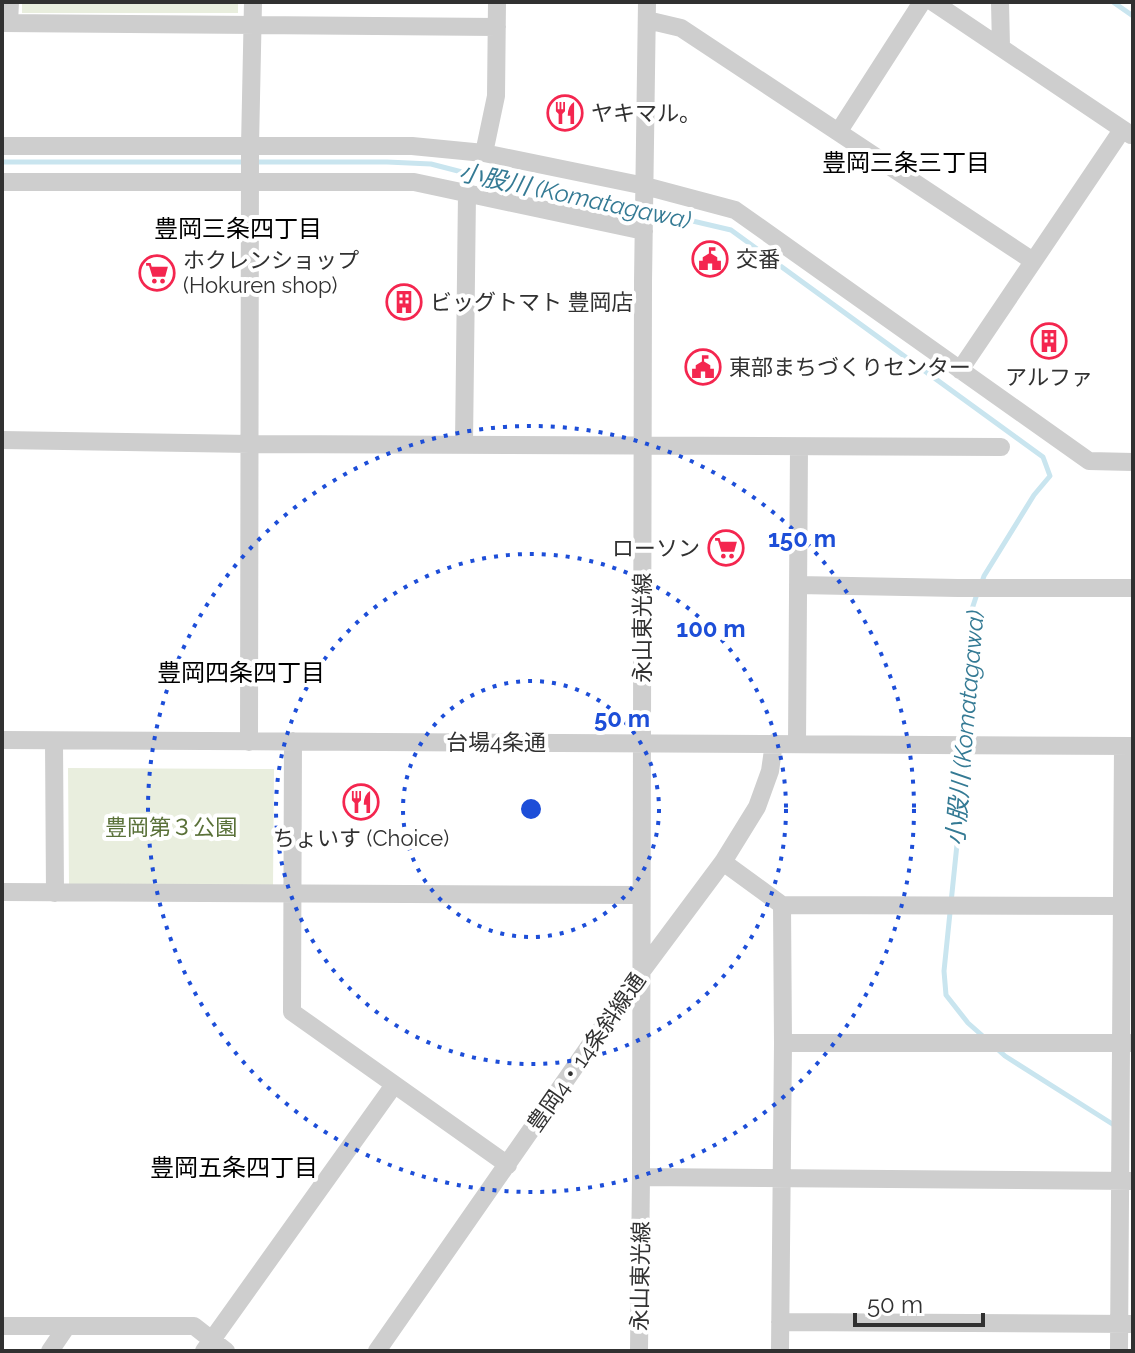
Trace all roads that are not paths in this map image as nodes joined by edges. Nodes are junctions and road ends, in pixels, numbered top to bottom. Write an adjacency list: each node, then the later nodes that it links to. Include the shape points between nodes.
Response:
1 (10, 2): 8 (street)
2 (253, 2): 9 (street)
3 (497, 2): 10 (street)
4 (922, 2): 12 (street)
5 (933, 2): 11 (street)
6 (1000, 2): 11 (street)
7 (647, 11): 12 (street); 19 (street, 永山東光線)
8 (6, 23): 9 (street)
9 (253, 25): 10 (street); 15 (street)
10 (497, 27): 16 (street, via 496,96)
11 (1001, 47): 13 (street)
12 (839, 131): 22 (street)
13 (1128, 134): 22 (street)
14 (2, 146): 15 (street)
15 (250, 150): 16 (street, via 412,146); 17 (street)
16 (484, 153): 19 (street)
17 (251, 178): 18 (street); 20 (street, via 414,182); 25 (street)
18 (2, 182)
19 (645, 190): 21 (street, 永山東光線); 23 (street, via 735,210)
20 (467, 193): 21 (street); 26 (street)
21 (644, 225): 27 (street, 永山東光線)
22 (1033, 261): 23 (street)
23 (960, 370): 30 (street, via 1089,461)
24 (2, 440): 25 (street)
25 (250, 444): 26 (street); 36 (street)
26 (464, 444): 27 (street)
27 (643, 446): 28 (street); 37 (street, 永山東光線)
28 (799, 447): 29 (street); 31 (street)
29 (1001, 447)
30 (1133, 462)
31 (798, 585): 32 (street); 39 (street)
32 (1133, 588)
33 (2, 740): 34 (street, 台場4条通)
34 (54, 741): 36 (street, 台場4条通); 43 (street)
35 (293, 741): 36 (street, 台場4条通); 37 (street, 台場4条通); 44 (street)
36 (249, 742)
37 (642, 742): 38 (street, 台場4条通); 45 (street, 永山東光線)
38 (774, 743): 39 (street, 台場4条通); 41 (street, 豊岡4・14条斜線通, via 757,807)
39 (797, 744): 40 (street, 台場4条通)
40 (1128, 746): 47 (street)
41 (723, 862): 46 (street); 48 (street, 豊岡4・14条斜線通)
42 (2, 892): 43 (street)
43 (55, 893): 44 (street)
44 (292, 894): 45 (street); 51 (street, via 292,1012)
45 (641, 895): 48 (street, 永山東光線)
46 (782, 905): 47 (street); 49 (street)
47 (1127, 906): 50 (street)
48 (641, 972): 52 (street, 豊岡4・14条斜線通); 53 (street, 永山東光線)
49 (783, 1043): 50 (street); 54 (street)
50 (1127, 1043): 55 (street)
51 (394, 1085): 52 (street); 60 (street)
52 (508, 1165): 62 (street, 豊岡4・14条斜線通)
53 (641, 1177): 54 (street); 63 (street, 永山東光線)
54 (783, 1179): 55 (street); 56 (street)
55 (1126, 1181): 57 (street)
56 (780, 1322): 57 (street); 64 (street)
57 (1126, 1324): 65 (street)
58 (2, 1326): 59 (street)
59 (67, 1326): 60 (street, via 194,1326); 61 (street)
60 (214, 1347)
61 (50, 1351)
62 (377, 1351)
63 (639, 1351)
64 (780, 1351)
65 (1119, 1351)

